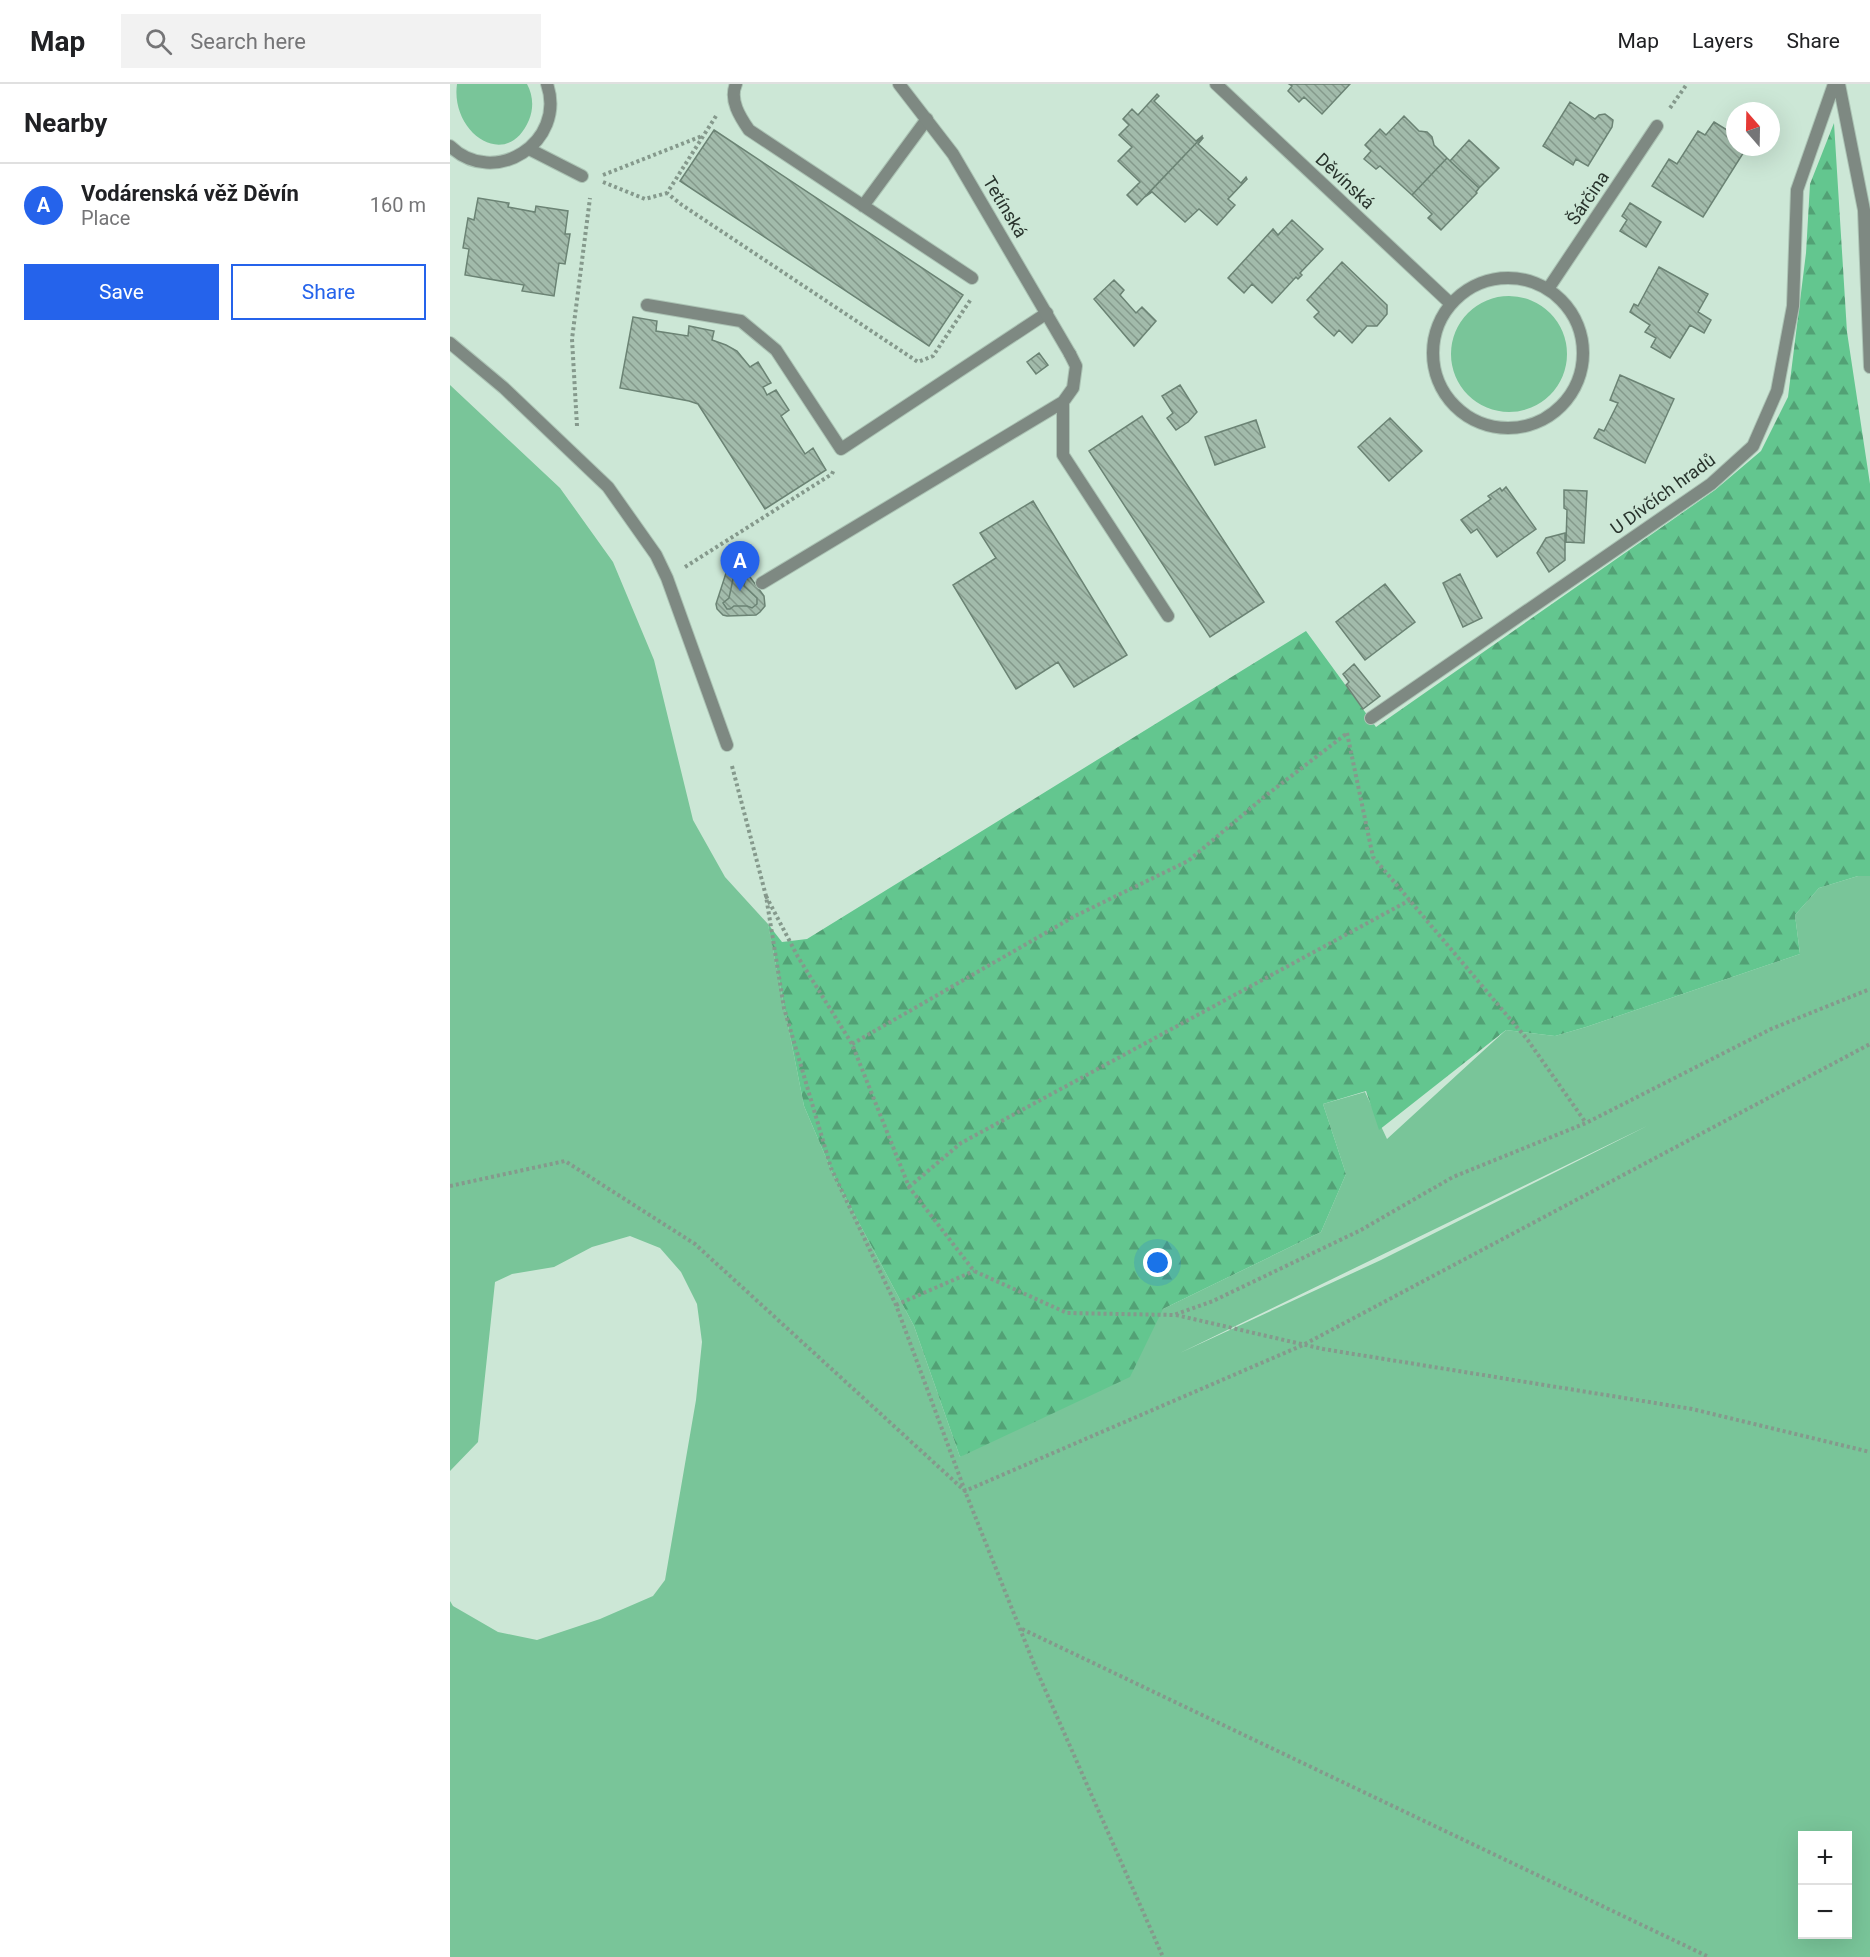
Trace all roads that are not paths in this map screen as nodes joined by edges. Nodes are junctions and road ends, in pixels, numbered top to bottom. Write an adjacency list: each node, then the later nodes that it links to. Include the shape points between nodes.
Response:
1 (547, 84): 10 (street, via 550,114 543,133)
2 (899, 84): 7 (street, Tetínská)
3 (1216, 84): 15 (street, Děvínská)
4 (1834, 84): 23 (street, U Dívčích hradů, via 1797,190 1793,306 1777,391 1753,446 1711,484)
5 (1839, 84): 19 (street, via 1864,210)
6 (735, 86): 12 (street, via 736,111 749,130)
7 (927, 119): 12 (street); 17 (street, Tetínská, via 953,153)
8 (1657, 126): 14 (street, Šárčina)
9 (450, 146): 10 (street, via 475,161 494,163 513,159)
10 (529, 149): 11 (street)
11 (588, 178)
12 (863, 206): 13 (street)
13 (972, 278)
14 (1548, 289): 15 (street, via 1529,280 1486,281); 15 (street, via 1568,306 1580,329 1584,355 1581,372 1565,403 1545,419 1520,428 1494,427 1469,418 1449,401 1437,378 1432,352 1437,327)
15 (1450, 304)
16 (647, 305): 17 (street, via 741,321 776,350 842,449)
17 (1047, 313): 20 (street, Tetínská, via 1076,366 1073,388)
18 (450, 343): 24 (street, via 504,388 608,487 656,555)
19 (1870, 367)
20 (1063, 402): 21 (street); 22 (street, via 1062,455)
21 (762, 583)
22 (1168, 616)
23 (1371, 718)
24 (727, 745)

